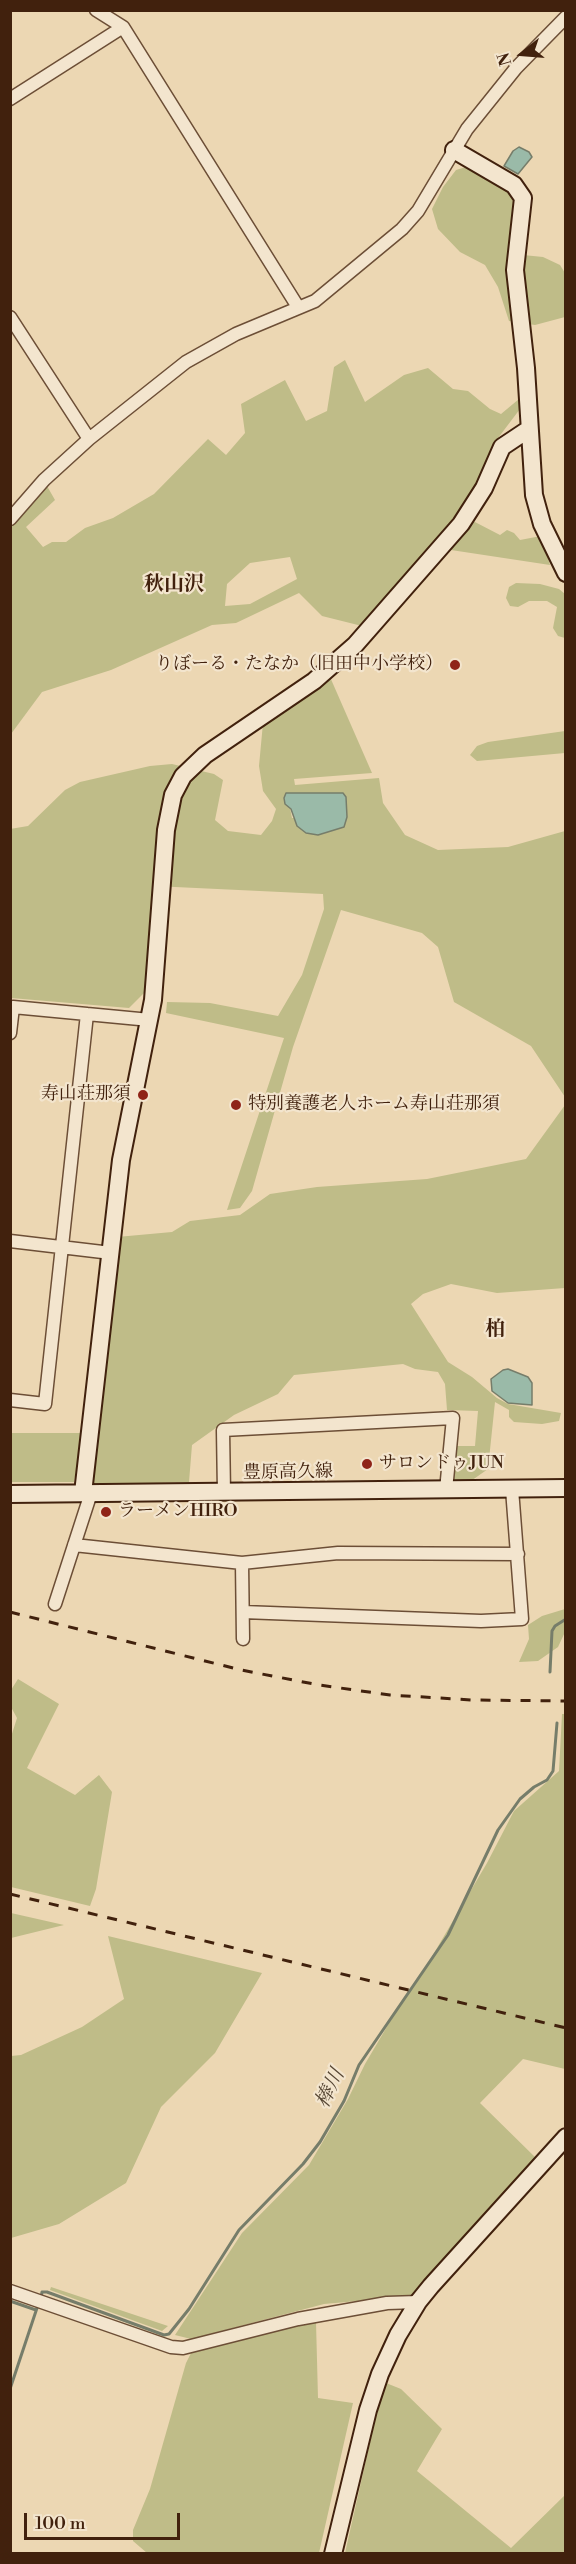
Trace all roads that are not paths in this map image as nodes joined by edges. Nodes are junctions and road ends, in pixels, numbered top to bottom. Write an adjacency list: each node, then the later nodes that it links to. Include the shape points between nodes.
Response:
1 (96, 10): 3 (street)
2 (566, 17): 5 (street, via 516,68)
3 (123, 27): 4 (street); 6 (street)
4 (10, 99)
5 (454, 150): 6 (street, via 418,211 402,229 332,290); 8 (street, via 514,185 523,198 515,270)
6 (298, 307): 9 (street, via 207,348)
7 (10, 317): 9 (street)
8 (529, 429): 11 (street, via 537,509); 13 (street, via 502,447 484,488 461,524 356,645 314,681 205,755 178,783 166,830)
9 (89, 439): 10 (street, via 38,486)
10 (10, 519)
11 (566, 573)
12 (87, 1014): 13 (street); 14 (street, via 13,1007); 16 (street)
13 (150, 1020): 17 (street, via 124,1139)
14 (10, 1032)
15 (10, 1241): 16 (street)
16 (62, 1247): 17 (street); 18 (street, via 45,1404)
17 (111, 1254): 22 (street)
18 (10, 1400)
19 (566, 1488): 20 (street, 豊原高久線)
20 (512, 1489): 21 (street, 豊原高久線); 26 (street)
21 (446, 1490): 23 (street, 豊原高久線); 23 (street, via 453,1418 223,1430)
22 (87, 1493): 23 (street, 豊原高久線); 24 (street, 豊原高久線); 25 (street)
23 (224, 1493)
24 (10, 1494)
25 (74, 1545): 27 (street); 28 (street)
26 (518, 1554): 27 (street, via 338,1553); 29 (street, via 522,1619 481,1621)
27 (242, 1563): 29 (street)
28 (55, 1604)
29 (243, 1612): 30 (street)
30 (243, 1639)
31 (566, 2137): 33 (street)
32 (10, 2291): 33 (street, via 183,2348 298,2319 387,2303)
33 (418, 2302): 34 (street, via 380,2374)
34 (333, 2553)

